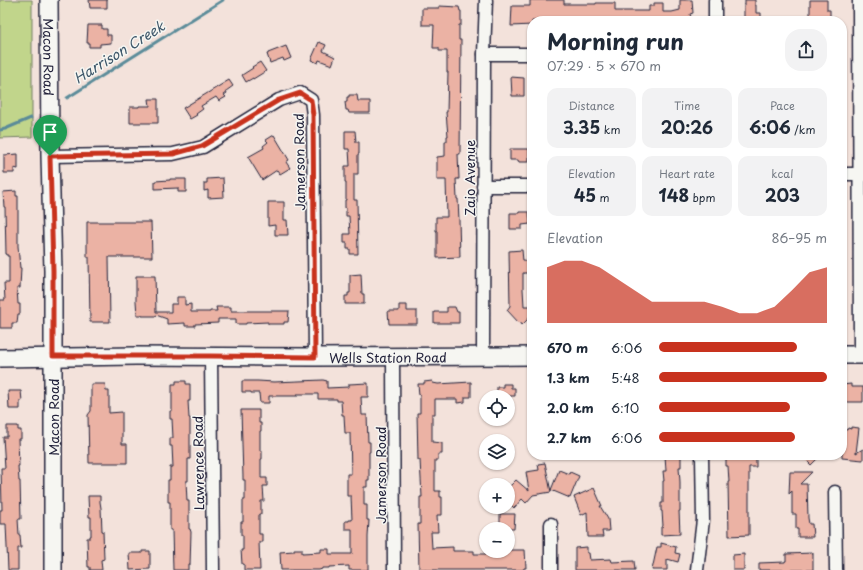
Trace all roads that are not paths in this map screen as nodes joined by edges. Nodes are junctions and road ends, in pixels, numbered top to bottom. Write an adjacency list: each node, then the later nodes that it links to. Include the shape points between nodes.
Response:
1 (49, 0): 8 (main road, Macon Road)
2 (486, 0): 6 (street, Zaio Avenue)
3 (715, 0): 5 (street)
4 (859, 0): 10 (street)
5 (715, 16)
6 (484, 54): 7 (street); 11 (street, Zaio Avenue)
7 (527, 54)
8 (50, 156): 15 (main road, Macon Road); 19 (street, Jamerson Road, via 173,154 202,146 279,100 300,93 311,100)
9 (847, 174): 10 (street)
10 (861, 174): 14 (street)
11 (483, 186): 12 (street); 17 (street, Zaio Avenue)
12 (527, 186)
13 (847, 355): 14 (main road)
14 (861, 355)
15 (53, 356): 16 (main road, Wells Station Road); 21 (main road, Wells Station Road); 25 (main road, Macon Road)
16 (211, 356): 19 (main road, Wells Station Road); 26 (street, Lawrence Road)
17 (483, 356): 18 (main road, Wells Station Road); 20 (main road, Wells Station Road)
18 (527, 356)
19 (315, 357): 20 (main road, Wells Station Road)
20 (393, 357): 27 (street, Jamerson Road)
21 (0, 358)
22 (702, 460): 29 (street, via 703,520)
23 (835, 492): 30 (street)
24 (551, 524): 28 (street)
25 (53, 570)
26 (213, 570)
27 (394, 570)
28 (551, 570)
29 (697, 570)
30 (836, 570)

